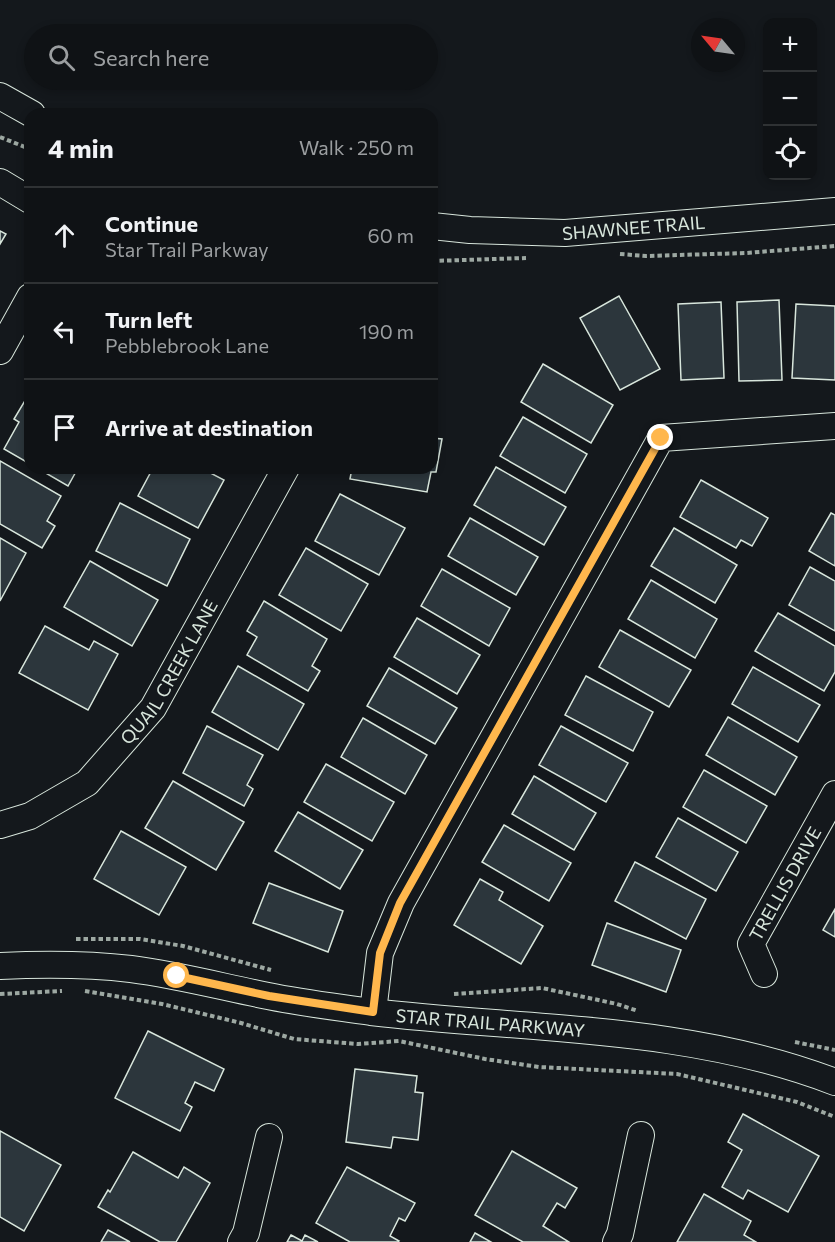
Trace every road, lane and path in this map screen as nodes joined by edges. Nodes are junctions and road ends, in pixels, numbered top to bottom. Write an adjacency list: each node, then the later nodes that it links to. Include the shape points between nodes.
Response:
1 (0, 96): 2 (street)
2 (24, 110)
3 (0, 137): 4 (path)
4 (24, 147)
5 (0, 182): 6 (street)
6 (24, 196)
7 (835, 211): 8 (street, SHAWNEE TRAIL, via 565,233)
8 (438, 227)
9 (835, 246): 10 (path, via 746,254)
10 (614, 254)
11 (537, 257): 12 (path)
12 (438, 261)
13 (24, 308): 14 (street)
14 (0, 351)
15 (835, 426): 27 (street, via 661,438 400,903 380,953)
16 (282, 474): 18 (street, QUAIL CREEK LANE, via 153,708 87,783 30,816)
17 (835, 794): 22 (street, TRELLIS DRIVE, via 751,944)
18 (0, 825)
19 (74, 939): 21 (path, via 140,939 183,946)
20 (0, 966): 27 (street, STAR TRAIL PARKWAY, via 129,969)
21 (280, 972)
22 (764, 974)
23 (77, 990): 32 (path, via 162,1004 294,1039 358,1044 399,1041 538,1067 677,1074 797,1102)
24 (66, 991): 25 (path)
25 (0, 994)
26 (445, 995): 28 (path, via 542,988)
27 (373, 1012): 31 (street, STAR TRAIL PARKWAY, via 665,1040 778,1063)
28 (646, 1013)
29 (788, 1040): 30 (path)
30 (835, 1050)
31 (835, 1082)
32 (835, 1117)
33 (641, 1135): 36 (street)
34 (269, 1137): 35 (street)
35 (241, 1242)
36 (616, 1242)

